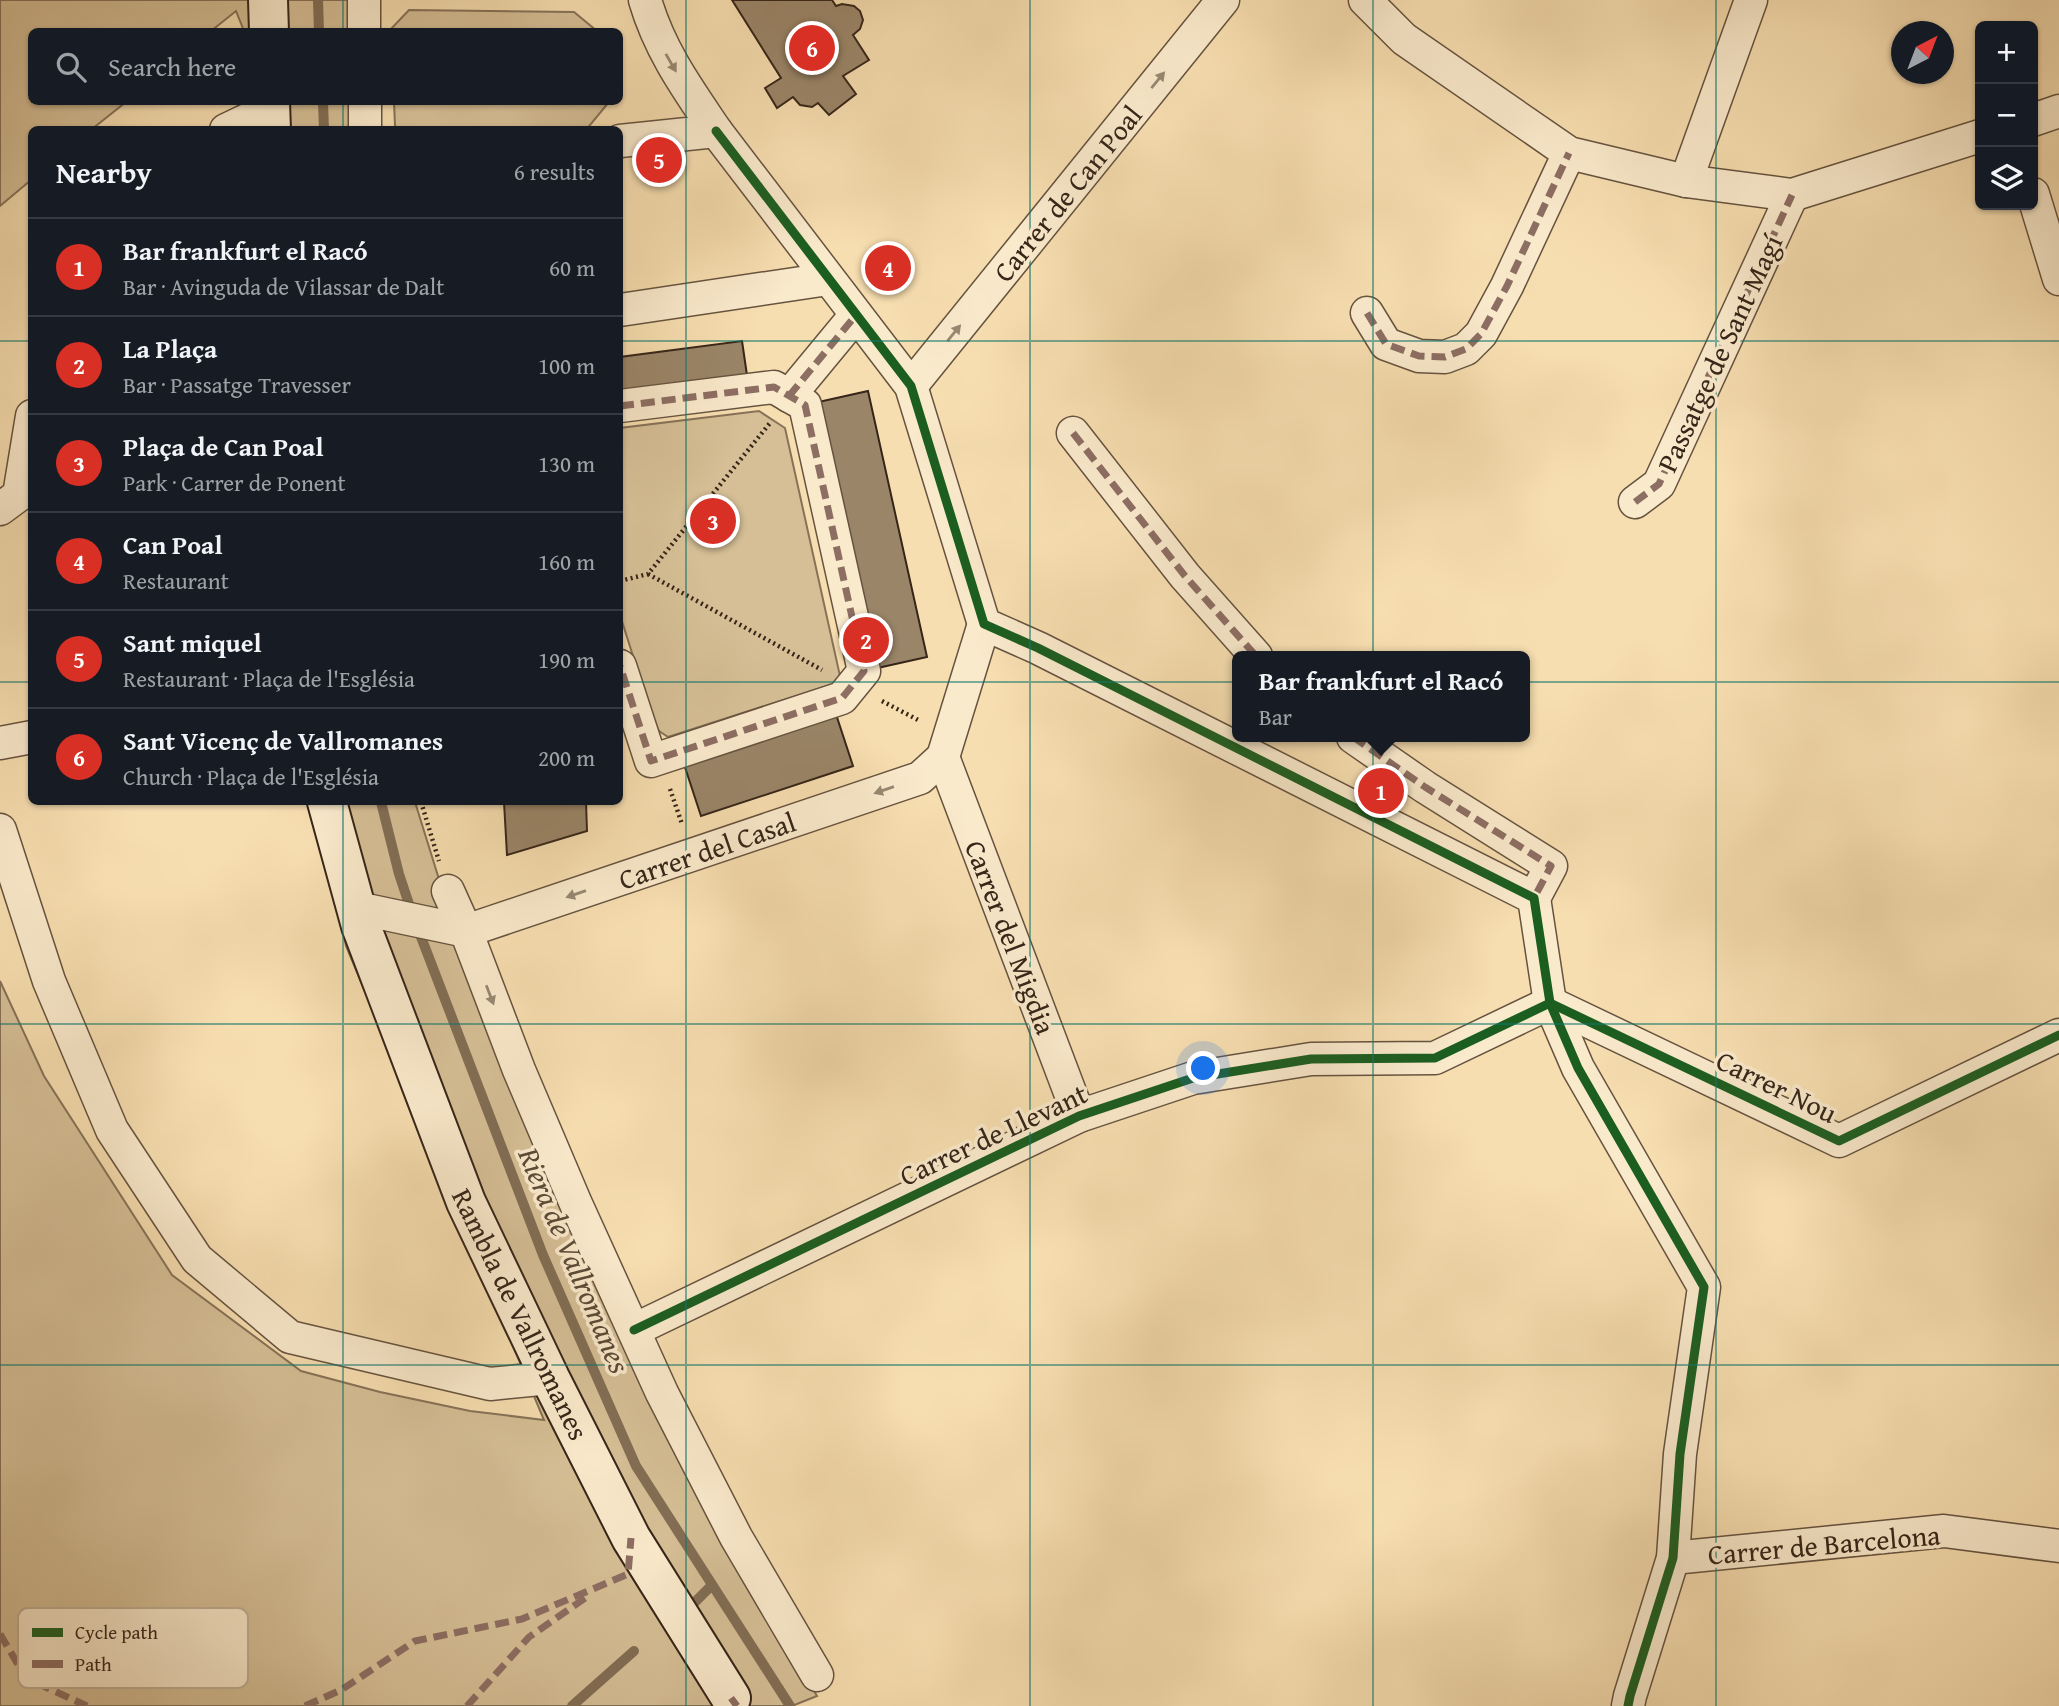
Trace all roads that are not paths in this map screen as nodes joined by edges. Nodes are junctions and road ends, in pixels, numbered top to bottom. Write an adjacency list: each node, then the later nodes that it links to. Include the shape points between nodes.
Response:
1 (268, 0): 7 (street)
2 (364, 0): 8 (street)
3 (645, 0): 15 (street, one-way to 15, via 670,62)
4 (1223, 0): 27 (street, Carrer de Can Poal, one-way to 4)
5 (1365, 0): 18 (street, via 1405,38)
6 (1751, 0): 19 (street)
7 (269, 28)
8 (365, 28)
9 (365, 105): 14 (street)
10 (2059, 111): 12 (street)
11 (271, 113): 13 (street)
12 (2038, 118)
13 (237, 126)
14 (365, 126)
15 (716, 131): 17 (street); 22 (street)
16 (1975, 138): 20 (street)
17 (623, 141)
18 (1569, 153): 19 (street); 25 (street, via 1507,286 1481,334 1466,349 1445,357 1419,356 1386,344)
19 (1686, 181): 20 (street)
20 (1792, 195): 32 (street, Passatge de Sant Magí, via 1660,484)
21 (2038, 210): 23 (street)
22 (828, 279): 24 (street); 26 (street)
23 (2059, 279)
24 (623, 310)
25 (1367, 313)
26 (856, 315): 27 (street); 29 (street)
27 (911, 386): 34 (street)
28 (623, 406): 29 (street, via 774,387)
29 (781, 408): 36 (street, via 805,405 864,671 842,698 650,761)
30 (1073, 433): 35 (street, via 1185,576)
31 (28, 440): 33 (street, via 19,495)
32 (1635, 502)
33 (0, 509)
34 (984, 624): 40 (street); 44 (street)
35 (1252, 651)
36 (623, 676)
37 (28, 738): 39 (street)
38 (1360, 742): 44 (street, via 1551,866)
39 (0, 743)
40 (943, 757): 46 (street, Carrer del Casal, one-way to 46, via 919,778); 49 (street, Carrer del Migdia)
41 (328, 805): 45 (street, Rambla de Vallromanes)
42 (0, 830): 51 (street, via 49,981 112,1130 197,1259 290,1337 490,1384)
43 (448, 891): 46 (street)
44 (1534, 898): 47 (street)
45 (357, 908): 46 (street); 51 (street, Rambla de Vallromanes, via 466,1202)
46 (466, 931): 50 (street, one-way to 50, via 519,1070)
47 (1550, 1003): 48 (street, Carrer Nou, via 1839,1141); 49 (street, Carrer de Llevant, via 1434,1058 1311,1059 1193,1078); 53 (street, via 1578,1068 1704,1286 1680,1454)
48 (2059, 1035)
49 (1079, 1116): 50 (street, Carrer de Llevant)
50 (634, 1330): 54 (street, via 736,1537)
51 (550, 1378): 55 (street, Rambla de Vallromanes, via 631,1538)
52 (2059, 1546): 53 (street, Carrer de Barcelona, via 1944,1531)
53 (1673, 1558): 56 (street)
54 (817, 1675)
55 (731, 1698)
56 (1628, 1706)

